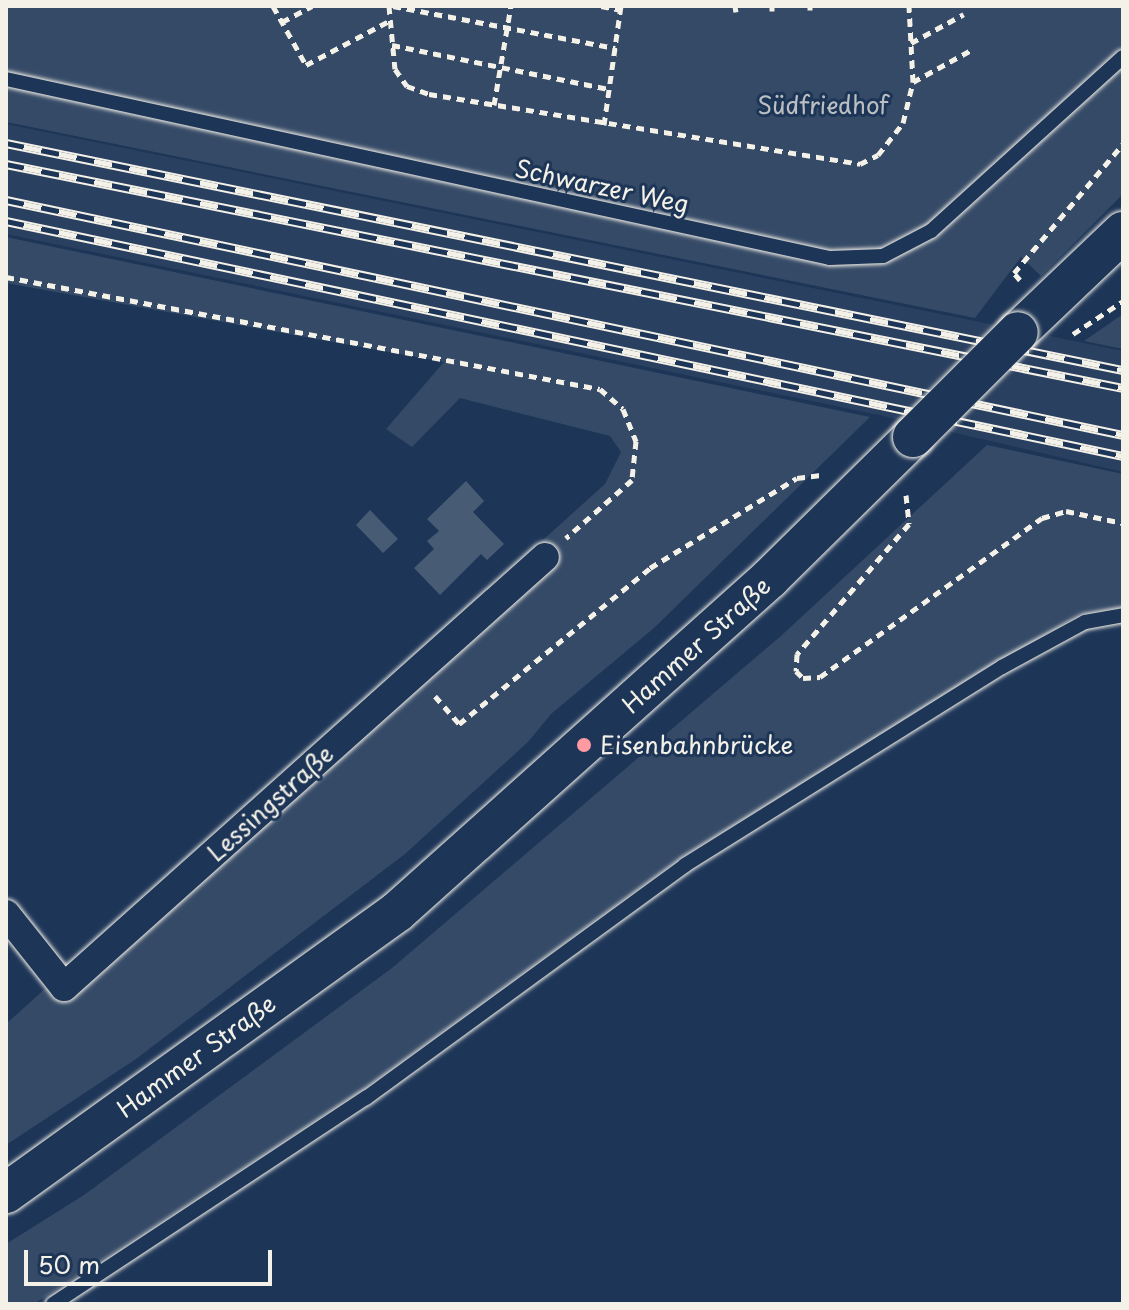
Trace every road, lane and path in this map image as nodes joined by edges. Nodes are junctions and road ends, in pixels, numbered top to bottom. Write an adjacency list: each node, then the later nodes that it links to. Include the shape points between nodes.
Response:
1 (273, 6): 10 (path)
2 (312, 6): 10 (path)
3 (391, 6): 9 (path); 11 (path)
4 (511, 6): 11 (path)
5 (601, 6): 7 (path)
6 (909, 6): 12 (path)
7 (621, 8): 14 (path)
8 (964, 14): 12 (path)
9 (389, 21): 10 (path, via 306,65); 13 (path)
10 (282, 22)
11 (508, 28): 14 (path); 17 (path)
12 (911, 43): 19 (path)
13 (392, 45): 17 (path); 21 (path, via 395,69 407,86)
14 (615, 48): 20 (path)
15 (973, 49): 19 (path)
16 (1123, 57): 18 (lane, Schwarzer Weg, via 931,231 883,256 830,258)
17 (500, 67): 20 (path); 21 (path)
18 (6, 79)
19 (913, 82): 22 (path, via 903,123 878,155 860,164)
20 (609, 89): 22 (path)
21 (494, 105): 22 (path)
22 (604, 125)
23 (1123, 232): 25 (main road, Hammer Straße, bridge)
24 (6, 277): 28 (path, via 600,389 623,409 636,441 632,480)
25 (884, 467): 27 (path, via 906,494 909,524 797,654 796,671 803,678 820,677 1042,518 1066,511); 32 (main road, Hammer Straße, via 770,578 397,912)
26 (826, 474): 30 (path, via 797,478 650,568 459,724)
27 (1123, 523)
28 (545, 557): 30 (street, Lessingstraße)
29 (1123, 615): 33 (lane, via 1085,622 1002,667 685,865 366,1098)
30 (416, 674): 31 (street, Lessingstraße, via 64,987)
31 (6, 914)
32 (6, 1193)
33 (53, 1304)

